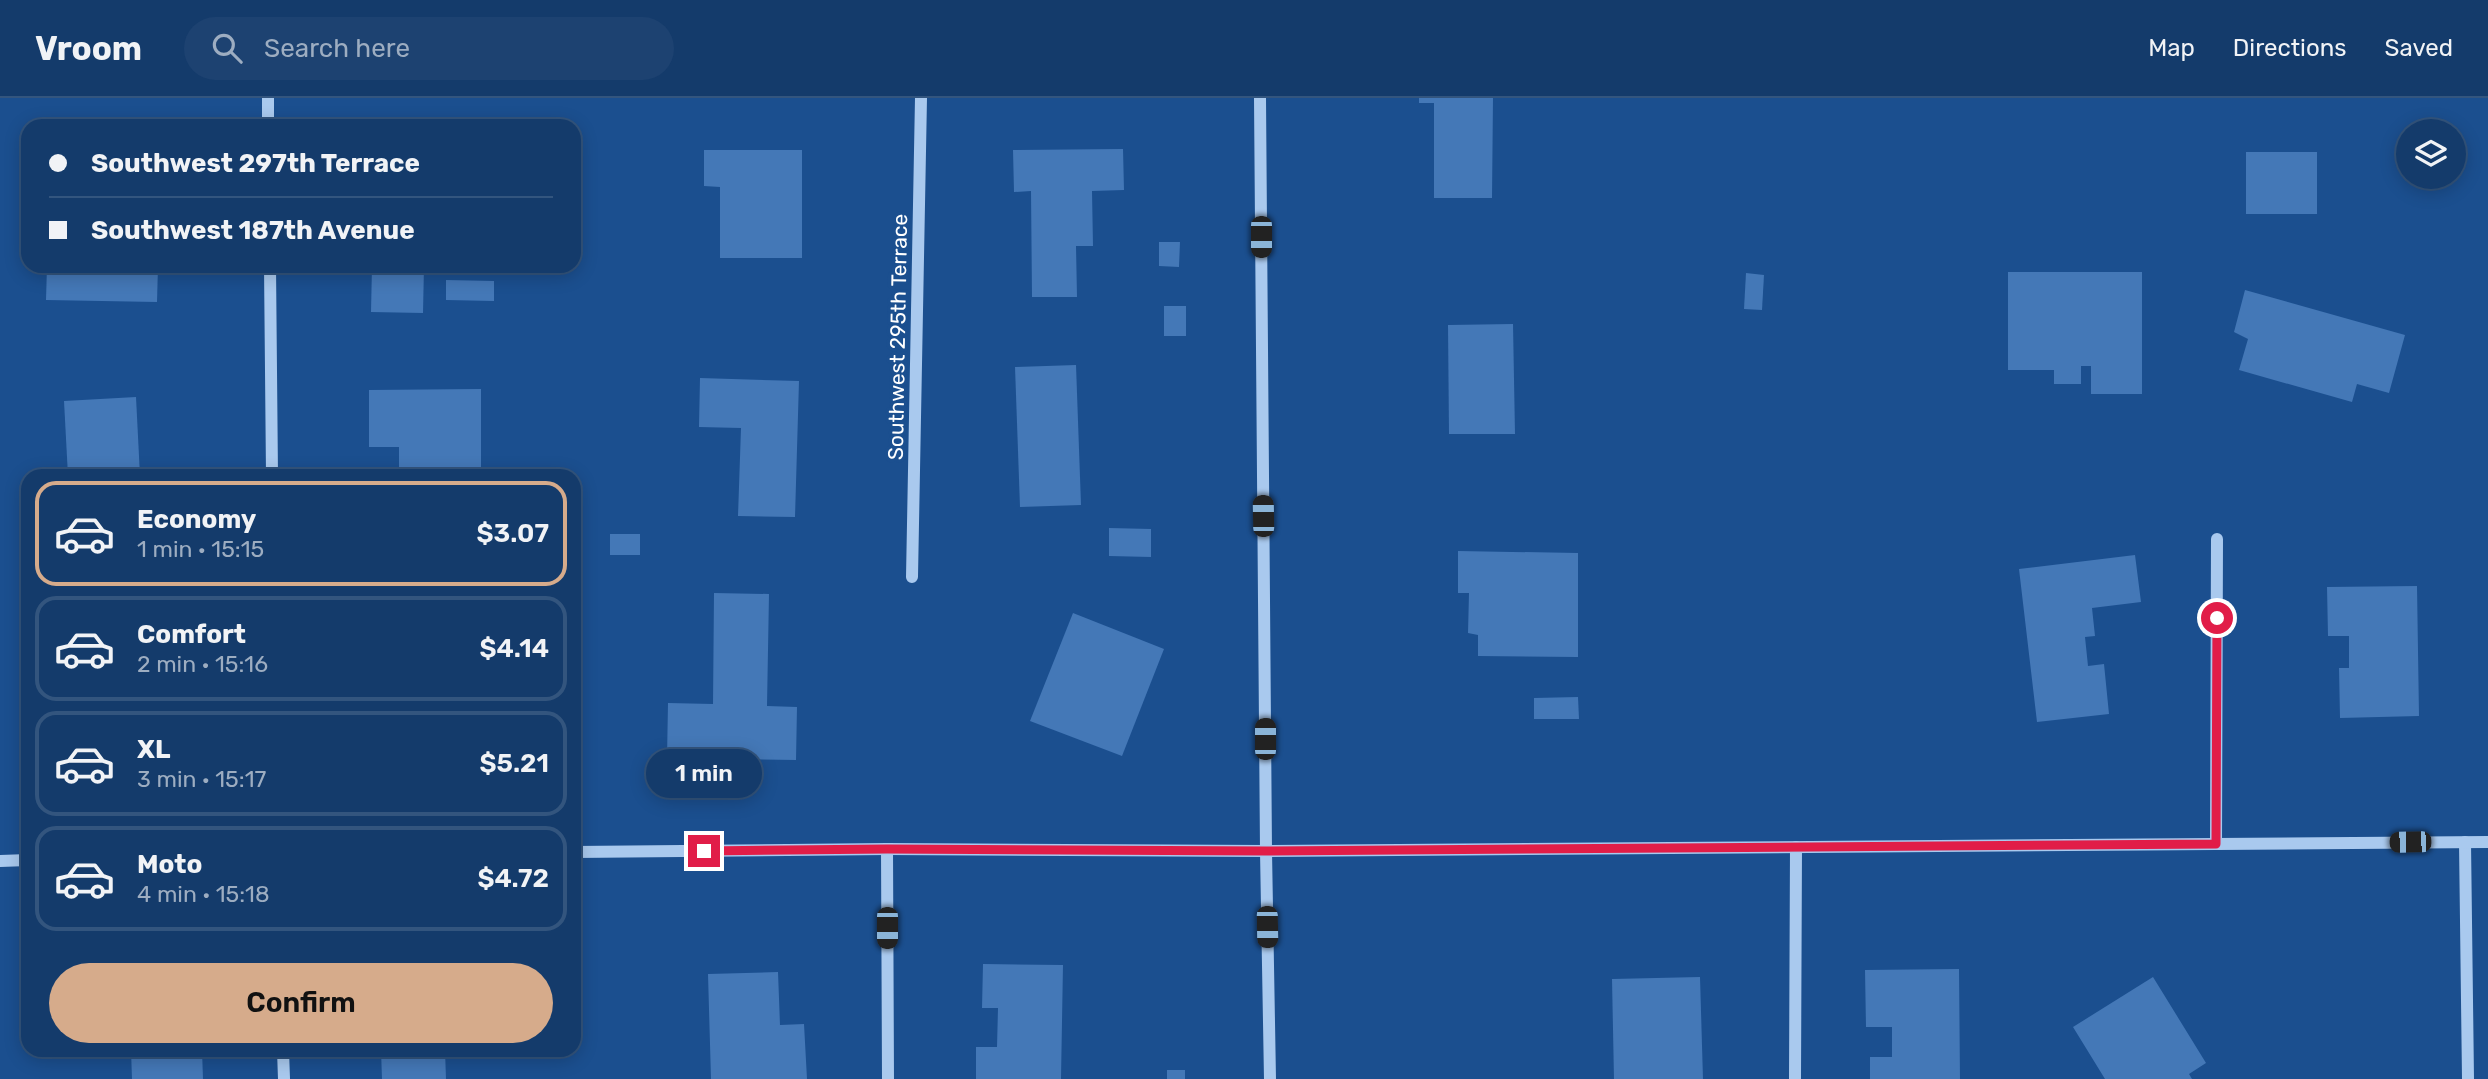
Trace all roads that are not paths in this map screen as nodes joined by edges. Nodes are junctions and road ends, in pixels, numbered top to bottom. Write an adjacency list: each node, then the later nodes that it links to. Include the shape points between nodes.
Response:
1 (268, 98): 4 (street)
2 (921, 98): 8 (street, Southwest 295th Terrace)
3 (1260, 98): 14 (street)
4 (268, 119)
5 (270, 273): 6 (street)
6 (272, 469)
7 (2217, 539): 11 (street)
8 (912, 578)
9 (2465, 842): 10 (street); 11 (street); 23 (street)
10 (2488, 842)
11 (2216, 844): 12 (street)
12 (1796, 847): 14 (street); 22 (street)
13 (887, 849): 14 (street); 15 (street); 20 (street)
14 (1266, 851): 21 (street)
15 (581, 852)
16 (21, 860): 17 (street)
17 (0, 861)
18 (283, 1057): 19 (street)
19 (284, 1079)
20 (888, 1079)
21 (1270, 1079)
22 (1795, 1079)
23 (2468, 1079)

